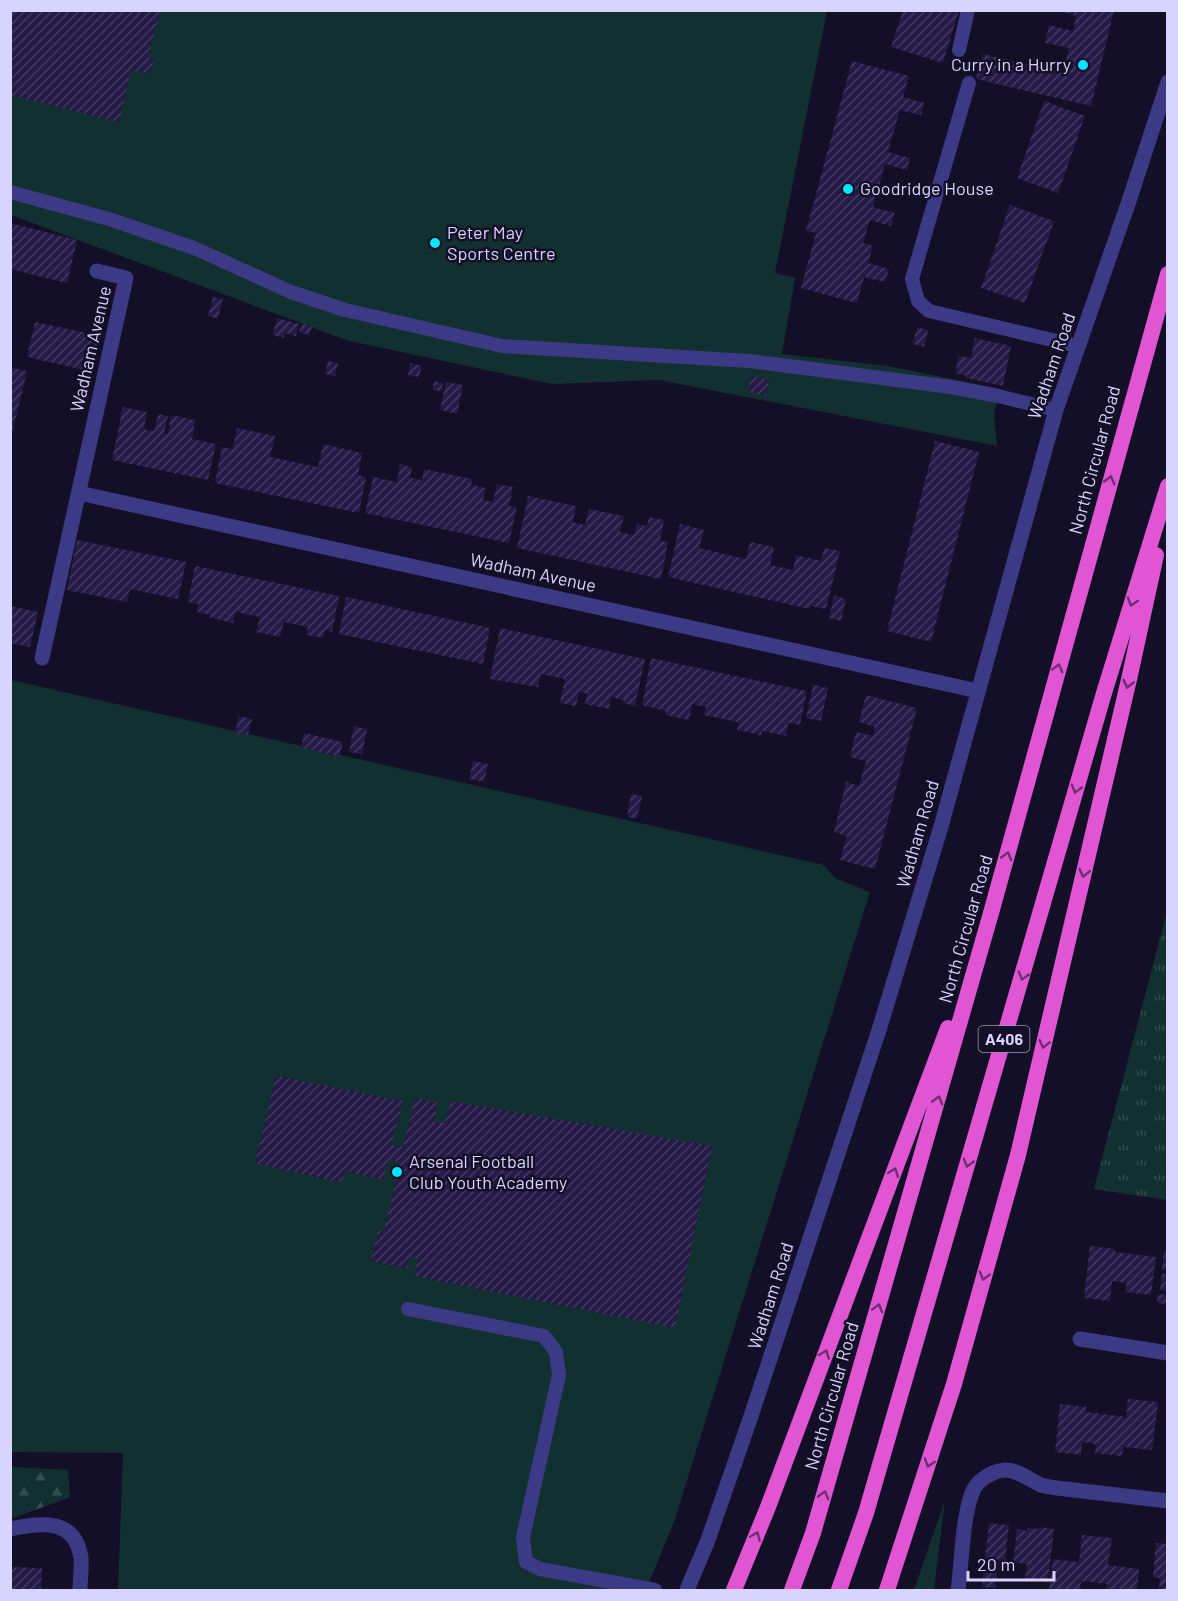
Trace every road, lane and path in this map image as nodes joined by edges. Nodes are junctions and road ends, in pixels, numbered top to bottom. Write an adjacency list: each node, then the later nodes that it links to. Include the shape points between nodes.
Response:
1 (968, 10): 2 (lane)
2 (959, 50)
3 (969, 82): 8 (lane, via 912,279 918,301 929,311)
4 (1167, 82): 8 (street, Wadham Road)
5 (10, 192): 9 (lane, via 194,248 291,292 345,310 502,346 748,360 951,387)
6 (97, 271): 11 (street, Wadham Avenue, via 126,278)
7 (1167, 274): 15 (highway, North Circular Road / A406, one-way to 7)
8 (1078, 346): 9 (street, Wadham Road)
9 (1056, 410): 14 (street, Wadham Road)
10 (1167, 486): 26 (highway, A406, one-way to 26, via 869,1502)
11 (79, 493): 13 (street, Wadham Avenue); 14 (street, Wadham Avenue)
12 (1167, 503): 27 (highway, A406, one-way to 27, via 1131,675 1018,1155 954,1384)
13 (42, 658)
14 (978, 691): 23 (street, Wadham Road, via 879,1030 750,1419)
15 (991, 913): 24 (highway, A406, one-way to 15); 25 (highway, North Circular Road / A406, one-way to 15, via 813,1533)
16 (408, 1309): 22 (lane, via 544,1336 556,1352 559,1375 523,1537 526,1562 540,1569)
17 (1080, 1339): 18 (street)
18 (1167, 1353)
19 (1167, 1501): 28 (street, via 1041,1486 1019,1473 992,1473 972,1492)
20 (10, 1529): 21 (street, via 39,1523 62,1527 81,1557)
21 (80, 1590)
22 (655, 1590)
23 (687, 1590)
24 (734, 1590)
25 (792, 1590)
26 (839, 1590)
27 (887, 1590)
28 (958, 1590)

